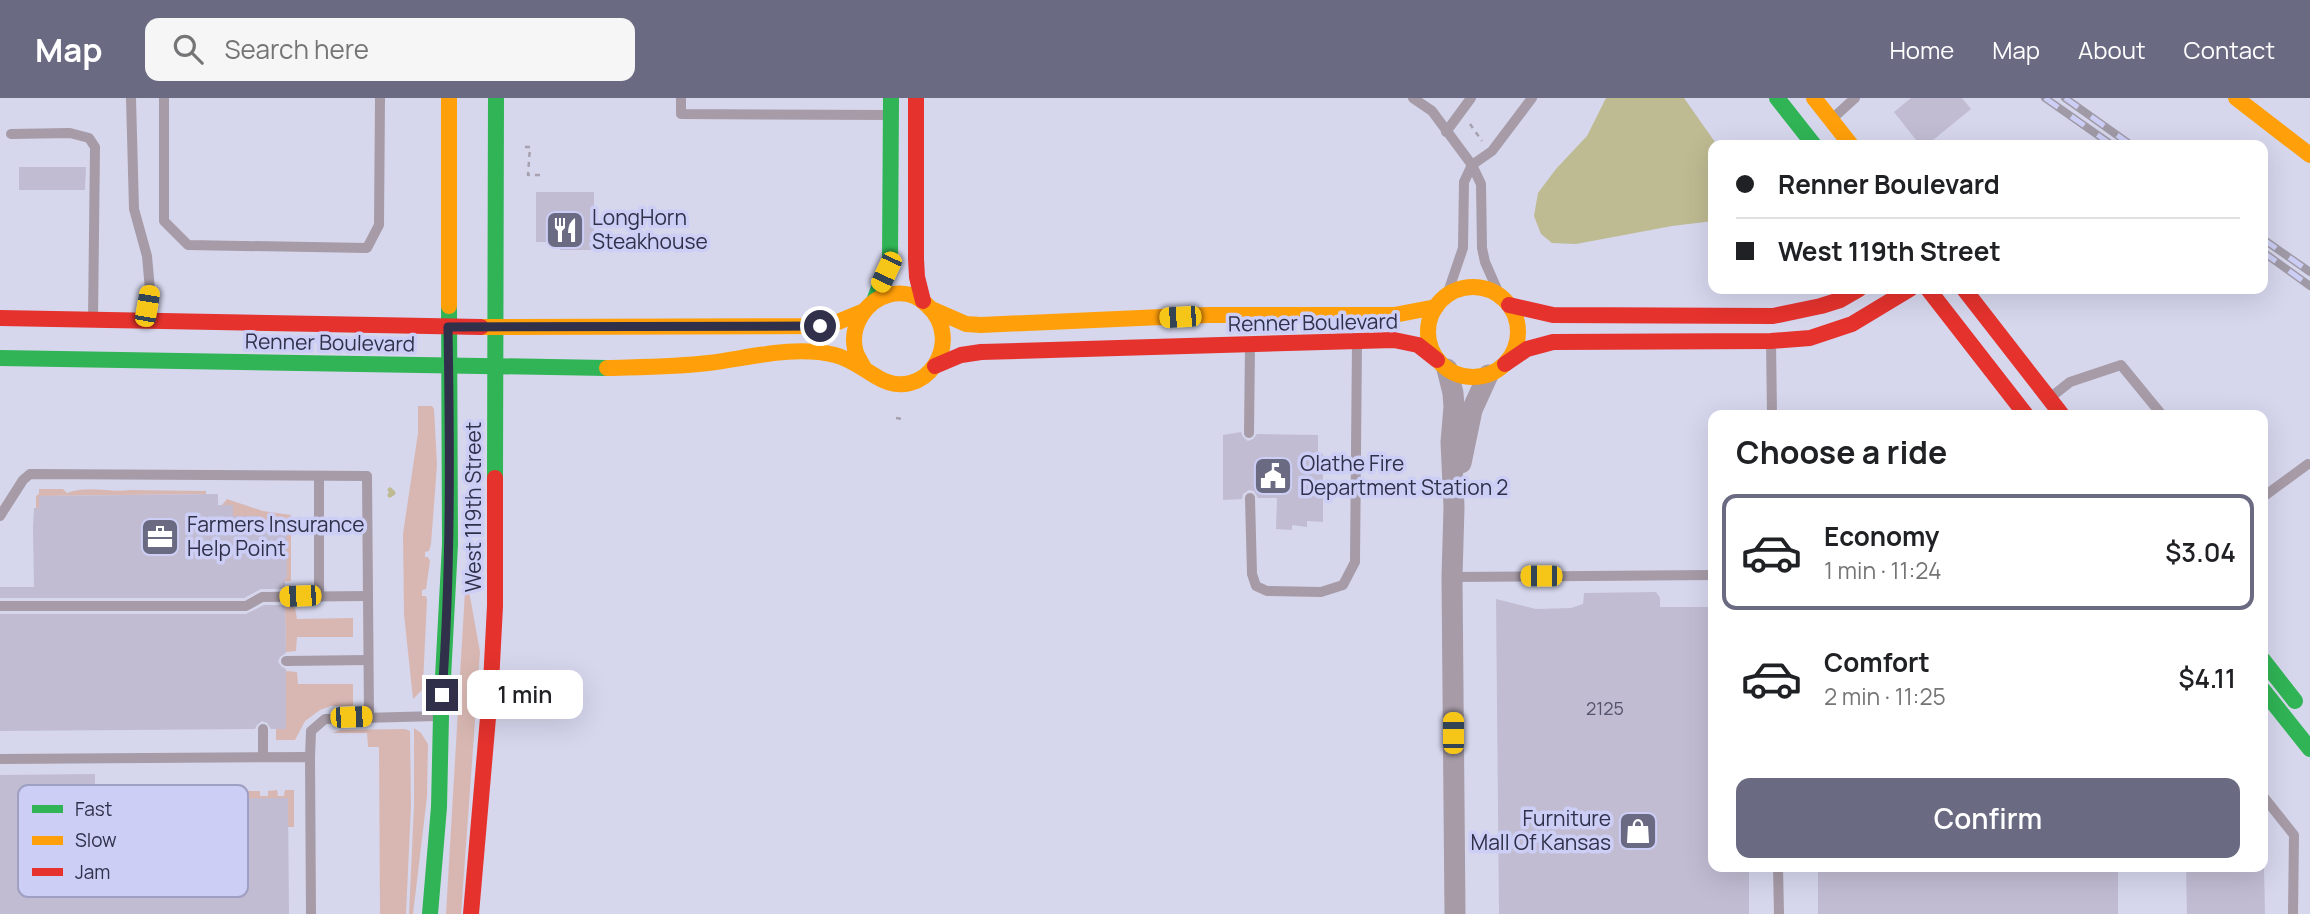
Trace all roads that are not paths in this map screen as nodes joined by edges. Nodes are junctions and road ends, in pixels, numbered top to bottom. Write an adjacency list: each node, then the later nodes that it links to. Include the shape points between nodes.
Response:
1 (131, 98): 33 (lane, via 134,209 147,256 150,290)
2 (164, 98): 3 (lane, via 164,221 188,245 367,248 379,225)
3 (380, 98)
4 (449, 98): 35 (main road, West 119th Street)
5 (496, 98): 34 (main road, West 119th Street)
6 (681, 98): 15 (lane, via 681,114)
7 (916, 98): 29 (main road, via 917,277)
8 (1413, 98): 17 (lane, via 1432,111)
9 (1471, 98): 17 (lane)
10 (1532, 98): 22 (lane, via 1492,151)
11 (1777, 98): 19 (main road)
12 (1814, 98): 16 (main road)
13 (1855, 98): 16 (lane)
14 (2236, 98): 21 (main road)
15 (891, 106): 30 (main road, via 890,258)
16 (1831, 119): 20 (main road)
17 (1446, 132): 22 (lane)
18 (12, 134): 32 (lane, via 70,133 89,138 95,147)
19 (1810, 140)
20 (1848, 140)
21 (2310, 155)
22 (1472, 165): 27 (lane, via 1481,184 1485,262); 28 (lane, via 1464,182 1464,248)
23 (1849, 294): 27 (main road, via 1831,303 1773,316 1553,315)
24 (1902, 294): 37 (main road, via 1831,332)
25 (1932, 294): 48 (main road)
26 (1968, 294): 46 (main road)
27 (1504, 300): 28 (main road, via 1474,287 1460,289); 45 (main road, via 1518,329 1513,354)
28 (1442, 301): 29 (main road, Renner Boulevard, via 1394,315 1207,315 981,325 966,324); 40 (main road, via 1430,319 1428,333 1430,348)
29 (929, 305): 30 (main road, via 899,293); 42 (main road, via 944,338)
30 (868, 307): 34 (main road, Renner Boulevard, via 820,326); 44 (main road, via 856,325 854,340)
31 (0, 318): 32 (main road, Renner Boulevard)
32 (93, 320): 33 (main road, Renner Boulevard)
33 (145, 321): 35 (main road, Renner Boulevard)
34 (495, 325): 35 (main road, Renner Boulevard); 41 (main road, West 119th Street)
35 (448, 327): 43 (main road, West 119th Street)
36 (1357, 341): 38 (main road, Renner Boulevard); 40 (main road, Renner Boulevard, via 1409,341 1424,346); 55 (lane, via 1355,562 1343,584 1321,592 1267,592 1256,586)
37 (1771, 341): 45 (main road, via 1553,341 1522,349); 47 (lane)
38 (1250, 345): 42 (main road, Renner Boulevard, via 981,352); 51 (lane)
39 (0, 358): 43 (main road, Renner Boulevard)
40 (1442, 365): 45 (main road, via 1474,378); 56 (street, via 1453,393)
41 (495, 366): 43 (main road, Renner Boulevard); 44 (main road, Renner Boulevard, via 678,366 809,352 833,355); 79 (main road, West 119th Street, via 495,606)
42 (935, 366): 44 (main road, via 916,381 900,385 884,382)
43 (449, 367): 69 (main road, West 119th Street, via 450,544)
44 (864, 368)
45 (1497, 370): 56 (street, via 1472,410)
46 (2048, 399): 49 (main road); 50 (lane, via 2070,382 2121,365)
47 (1772, 410)
48 (2022, 410)
49 (2058, 410)
50 (2158, 410)
51 (1249, 433)
52 (2308, 464): 54 (lane)
53 (319, 477): 57 (lane, via 30,474); 60 (lane); 61 (lane, via 367,476)
54 (2268, 493)
55 (1250, 498)
56 (1454, 507): 59 (street)
57 (0, 516)
58 (1708, 575): 59 (lane)
59 (1452, 577): 80 (street)
60 (320, 596): 61 (lane); 62 (lane, via 262,597 246,606)
61 (368, 596): 63 (lane)
62 (0, 606)
63 (368, 660): 64 (lane); 68 (lane)
64 (286, 661)
65 (2268, 666): 67 (main road)
66 (2268, 696): 71 (main road)
67 (2302, 709)
68 (369, 716): 69 (lane); 73 (lane, via 325,719 311,731)
69 (441, 716): 78 (main road, West 119th Street)
70 (264, 729): 72 (lane)
71 (2310, 749)
72 (263, 757): 73 (lane); 74 (lane)
73 (310, 757): 77 (lane)
74 (0, 759)
75 (2268, 802): 82 (lane, via 2294,835)
76 (1779, 872): 81 (lane)
77 (311, 914)
78 (430, 914)
79 (471, 914)
80 (1455, 914)
81 (1779, 914)
82 (2293, 914)

